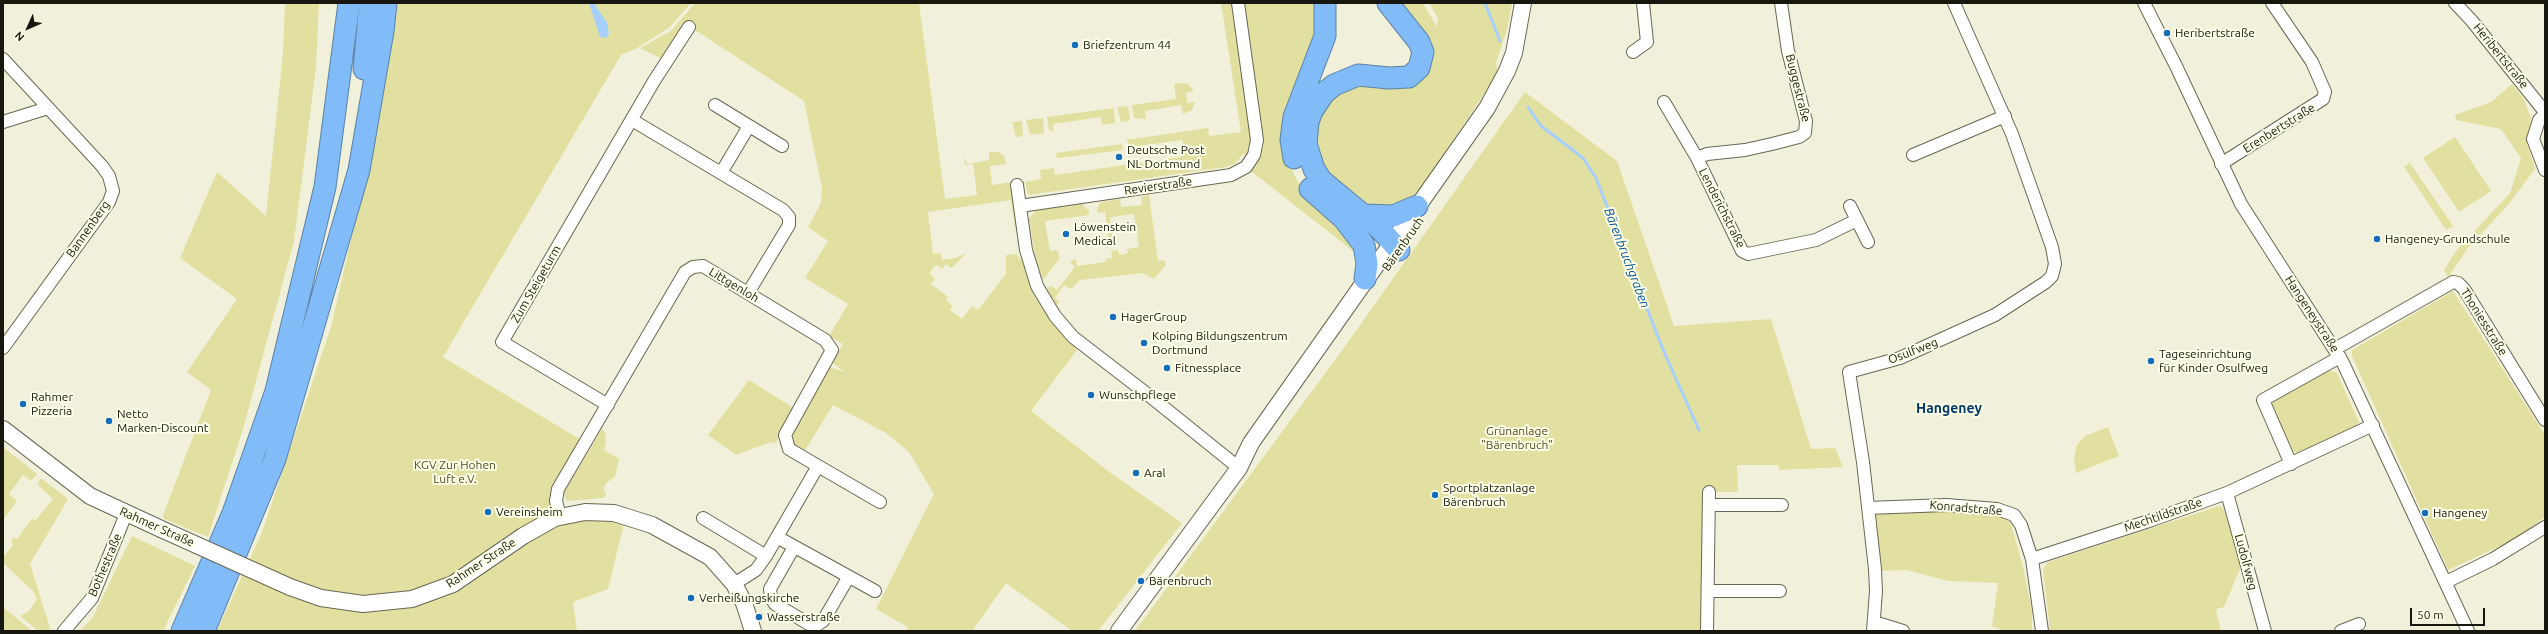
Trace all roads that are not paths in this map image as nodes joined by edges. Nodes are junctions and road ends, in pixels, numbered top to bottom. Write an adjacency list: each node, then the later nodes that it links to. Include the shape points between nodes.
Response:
1 (340, 3): 17 (highway)
2 (349, 3): 17 (highway)
3 (370, 3): 38 (highway)
4 (386, 3): 38 (highway, via 359,170)
5 (1238, 3): 35 (street, Revierstraße, via 1257,140 1254,155 1246,167 1231,175)
6 (1325, 3): 39 (highway, via 1325,36 1296,112 1291,140 1297,167 1304,180 1318,197)
7 (1388, 3): 39 (highway, via 1419,42 1423,52 1419,68 1408,77 1389,78 1358,74 1334,85 1317,101 1306,132 1307,150 1314,169)
8 (1523, 3): 36 (main road, Bärenbruch, via 1514,53 1497,90)
9 (1532, 3): 42 (main road, Bärenbruch, via 1522,55 1504,100)
10 (1643, 3): 18 (street, via 1647,42)
11 (1781, 3): 30 (street, Buggestraße, via 1788,51 1806,120 1805,133 1772,144)
12 (1954, 3): 24 (street, Osulfweg)
13 (2144, 3): 31 (street, Hangeneystraße)
14 (2272, 3): 31 (street, Erenbertstraße, via 2312,62 2325,92 2324,99)
15 (2455, 3): 23 (street, Heribertstraße)
16 (689, 27): 25 (street, Zum Steigeturm)
17 (345, 46): 77 (highway, via 325,187 276,391 233,513)
18 (1633, 52)
19 (3, 59): 22 (street, Bannenberg)
20 (1663, 103): 30 (street, Lenderichstraße)
21 (715, 105): 27 (street)
22 (48, 108): 26 (street); 45 (street, Bannenberg, via 102,166 109,176 113,191 108,202)
23 (2545, 113): 32 (street, via 2539,120 2533,139)
24 (2005, 116): 29 (street); 59 (street, Osulfweg, via 2052,247 2054,270 2046,282 2012,306 1975,326 1900,358 1849,372)
25 (632, 120): 33 (street); 47 (street, Zum Steigeturm, via 502,342)
26 (3, 122)
27 (749, 126): 28 (street); 33 (street)
28 (782, 146)
29 (1913, 155)
30 (1696, 158): 40 (street, Lenderichstraße, via 1742,252 1748,254 1816,240)
31 (2221, 164): 46 (street, Hangeneystraße, via 2259,234)
32 (2545, 170)
33 (721, 173): 44 (street, via 783,210 789,217 789,225)
34 (1017, 185): 35 (street)
35 (1020, 206): 53 (street, via 1026,250 1037,286 1055,316 1073,337 1151,396)
36 (1417, 206): 39 (highway, via 1394,216); 42 (main road, Bärenbruch)
37 (1850, 206): 40 (street)
38 (345, 215): 78 (highway, via 275,459)
39 (1353, 217): 42 (highway); 43 (highway, via 1364,245 1367,264)
40 (1857, 220): 41 (street)
41 (1868, 242)
42 (1393, 246): 43 (main road, Bärenbruch); 53 (main road, Bärenbruch, via 1276,426 1259,449)
43 (1365, 279): 53 (main road, Bärenbruch, via 1251,443)
44 (748, 293): 47 (street, Littgenloh, via 703,266 685,272); 52 (street, Littgenloh, via 830,344 831,356 785,439 789,449)
45 (3, 348)
46 (2338, 353): 48 (street, Thoniesstraße, via 2453,282 2458,283); 49 (street, Hangeneystraße); 51 (street, via 2263,400)
47 (608, 405): 61 (street, Littgenloh, via 558,489 556,501)
48 (2545, 420)
49 (2373, 426): 51 (street, Mechtildstraße); 69 (street, Hangeneystraße)
50 (3, 429): 60 (main road, Rahmer Straße, via 79,489)
51 (2291, 464): 55 (street, Mechtildstraße)
52 (818, 466): 56 (street, Littgenloh); 64 (street)
53 (1239, 468): 80 (main road, Bärenbruch)
54 (1709, 492): 57 (street)
55 (2227, 493): 67 (street, Mechtildstraße); 84 (street, Ludolfweg)
56 (880, 502)
57 (1709, 505): 58 (street); 72 (street)
58 (1782, 505)
59 (1868, 508): 67 (street, Konradstraße, via 1923,504 2003,510 2019,520); 75 (street, Osulfweg, via 1876,580)
60 (126, 514): 61 (main road, Rahmer Straße, bridge, via 290,587 320,598 356,603 387,603 412,599 453,584 523,536); 76 (street, Bothestraße, via 92,598)
61 (560, 517): 70 (main road, Rahmer Straße, via 600,512 626,515 642,521 699,549 718,565)
62 (704, 518): 66 (street)
63 (2545, 527): 69 (street, via 2493,559)
64 (777, 537): 65 (street); 66 (street)
65 (794, 547): 68 (street); 68 (street, via 770,589 771,598 775,604 809,624 817,625 823,621)
66 (766, 556): 70 (street, via 756,570)
67 (2032, 558): 83 (street, Konradstraße)
68 (848, 578): 71 (street)
69 (2446, 582): 86 (street, Hangeneystraße)
70 (734, 584): 79 (main road, Rahmer Straße, via 744,603)
71 (875, 591)
72 (1708, 591): 73 (street); 81 (street)
73 (1780, 591)
74 (2358, 624): 85 (street)
75 (1874, 626): 82 (street)
76 (64, 631)
77 (182, 631)
78 (204, 631)
79 (753, 631)
80 (1119, 631)
81 (1707, 631)
82 (1903, 631)
83 (2042, 631)
84 (2265, 631)
85 (2341, 631)
86 (2468, 631)

